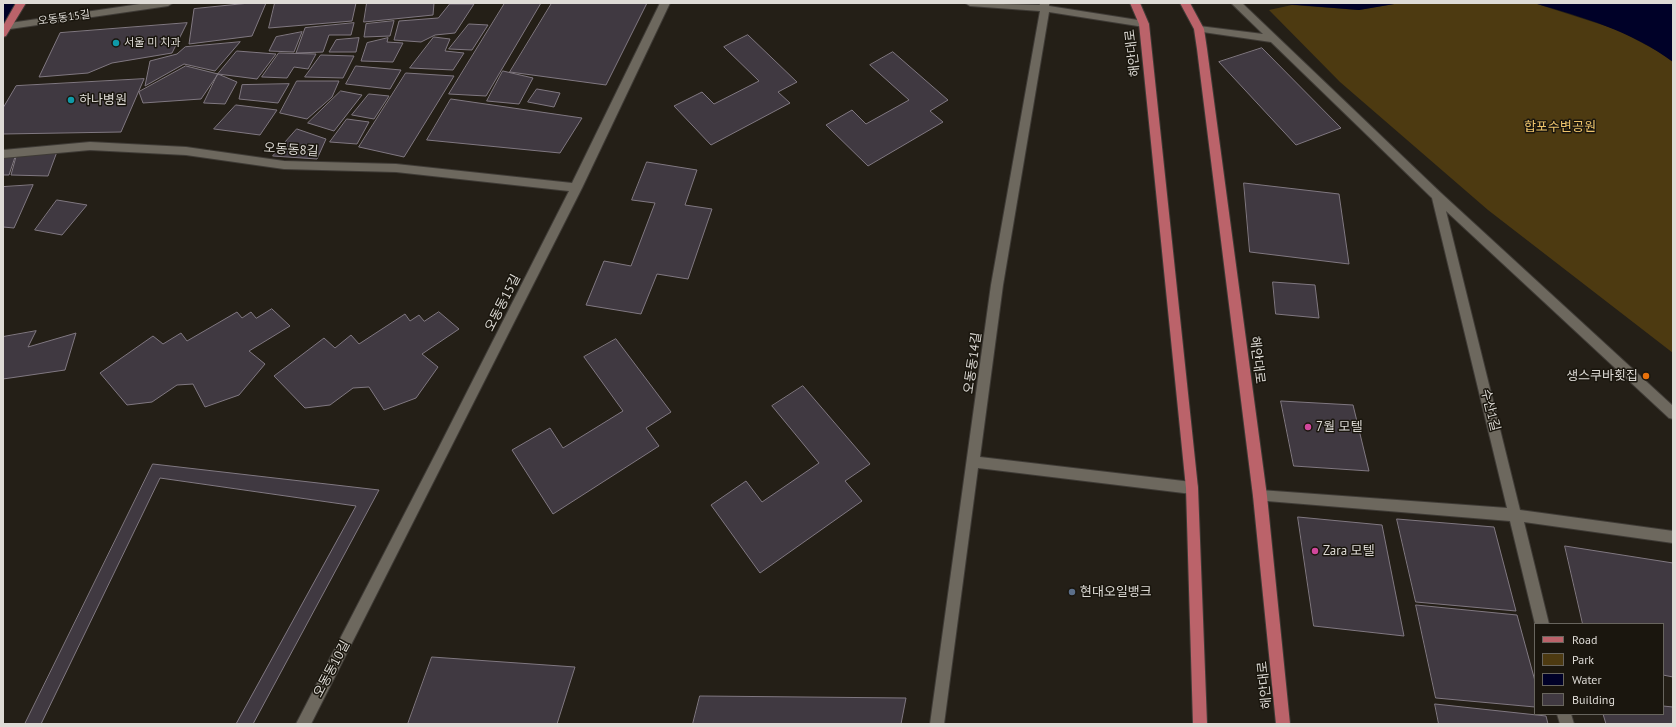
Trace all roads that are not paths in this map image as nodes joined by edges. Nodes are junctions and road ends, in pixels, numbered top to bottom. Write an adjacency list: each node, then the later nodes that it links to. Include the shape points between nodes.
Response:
1 (21, 3): 10 (main road)
2 (168, 3): 10 (street, 오동동15길)
3 (665, 3): 14 (street, 오동동15길)
4 (970, 3): 8 (street)
5 (1135, 3): 9 (main road, 해안대로)
6 (1185, 3): 11 (main road, 해안대로)
7 (1236, 3): 12 (street)
8 (1044, 5): 9 (street); 17 (street, 오동동14길, via 998,286)
9 (1144, 24): 18 (main road, 해안대로)
10 (4, 29)
11 (1199, 29): 12 (street); 19 (main road, 해안대로)
12 (1274, 39): 15 (street)
13 (3, 154): 14 (street, 오동동8길, via 90,146 178,150 284,165 396,168)
14 (577, 188): 22 (street, 오동동15길)
15 (1437, 196): 16 (street); 20 (street, 수산1길)
16 (1673, 414)
17 (973, 462): 18 (street); 25 (street, 오동동14길)
18 (1192, 488): 26 (main road, 해안대로)
19 (1260, 496): 20 (street); 27 (main road, 해안대로)
20 (1515, 515): 21 (street); 23 (street, 수산1길)
21 (1673, 537)
22 (361, 613): 24 (street, 오동동10길)
23 (1542, 623)
24 (303, 724)
25 (937, 724)
26 (1200, 724)
27 (1283, 724)

